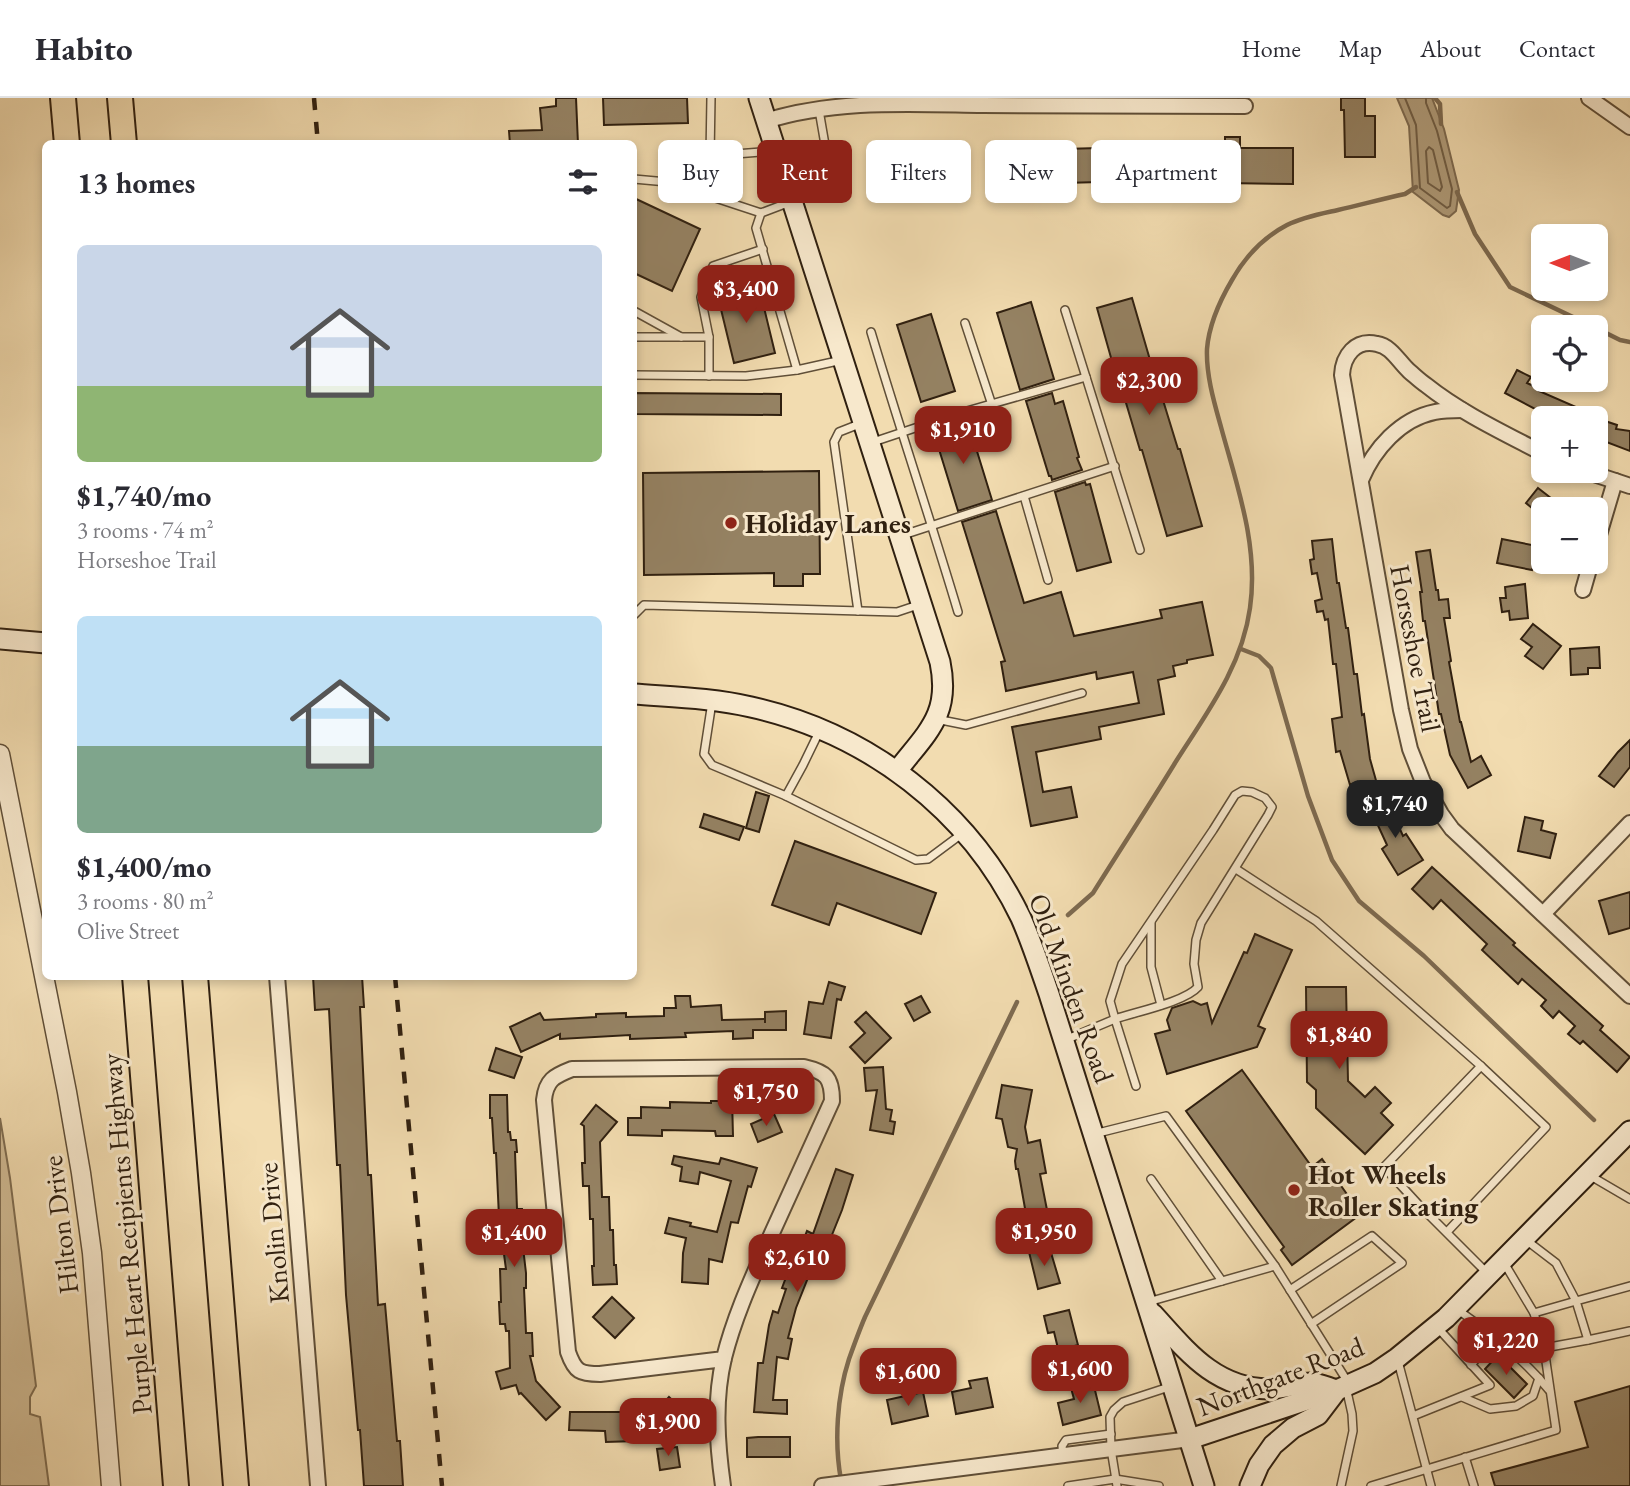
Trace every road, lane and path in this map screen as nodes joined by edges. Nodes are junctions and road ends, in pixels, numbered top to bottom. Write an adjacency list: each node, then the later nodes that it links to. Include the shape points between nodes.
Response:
1 (63, 98): 10 (highway)
2 (120, 98): 11 (highway)
3 (710, 98): 12 (lane)
4 (759, 98): 8 (main road)
5 (1589, 98): 9 (street)
6 (1245, 106): 7 (street, via 899,104)
7 (819, 110): 8 (street); 14 (lane)
8 (766, 121): 13 (main road)
9 (1630, 127)
10 (67, 140)
11 (124, 140)
12 (710, 140)
13 (772, 140)
14 (824, 140)
15 (637, 180): 16 (lane)
16 (658, 181)
17 (731, 203): 20 (lane)
18 (776, 203): 20 (lane)
19 (792, 203): 29 (main road)
20 (761, 213): 21 (lane, via 757,228)
21 (763, 249): 28 (lane, via 713,267 701,297); 30 (lane)
22 (1065, 310): 33 (lane)
23 (637, 313): 27 (lane)
24 (965, 323): 34 (lane)
25 (871, 332): 37 (lane)
26 (637, 337): 27 (lane)
27 (682, 337): 28 (lane)
28 (709, 337): 32 (lane)
29 (843, 360): 30 (lane); 36 (main road)
30 (797, 370): 32 (lane)
31 (637, 375): 32 (lane)
32 (709, 376)
33 (1086, 377): 34 (lane); 40 (lane)
34 (992, 405): 37 (lane)
35 (1463, 410): 39 (street); 42 (street, via 1433,412 1400,429 1382,444); 42 (street, Horseshoe Trail, via 1410,372 1389,349 1374,343 1357,346 1349,352 1342,375)
36 (863, 423): 38 (main road); 54 (lane, via 839,432 834,442)
37 (901, 432): 38 (lane); 47 (lane)
38 (869, 443): 48 (main road)
39 (1531, 447)
40 (1115, 466): 45 (lane); 49 (lane)
41 (1608, 479): 43 (street)
42 (1361, 480): 70 (street, Horseshoe Trail, via 1403,720 1416,766 1452,829)
43 (1615, 481): 44 (street); 46 (street)
44 (1630, 486)
45 (1024, 496): 47 (lane); 51 (lane)
46 (1608, 505)
47 (933, 525): 48 (lane); 56 (lane)
48 (900, 536): 53 (main road)
49 (1140, 550)
50 (1588, 574): 52 (street)
51 (1048, 580)
52 (1583, 590)
53 (922, 604): 54 (lane, via 897,612); 62 (main road, via 943,675)
54 (858, 611): 55 (lane, via 644,605)
55 (637, 612)
56 (958, 612)
57 (0, 639): 58 (main road)
58 (42, 643)
59 (1082, 692): 62 (lane, via 967,725)
60 (637, 694): 61 (main road, Old Minden Road)
61 (712, 701): 63 (main road, Old Minden Road, via 750,706); 66 (lane, via 705,754 712,765)
62 (936, 719): 65 (main road)
63 (820, 729): 65 (main road, Old Minden Road); 66 (lane)
64 (0, 754): 72 (street, Hilton Drive)
65 (897, 771): 68 (main road, Old Minden Road, via 937,803)
66 (786, 796): 68 (lane, via 916,860 928,859)
67 (1630, 824): 70 (street)
68 (964, 833): 80 (main road, Old Minden Road, via 995,872 1021,919)
69 (1236, 869): 71 (lane, via 1272,807 1252,792 1235,795); 78 (lane, via 1201,923 1194,964 1198,987); 81 (lane, via 1316,921)
70 (1543, 914): 77 (street, Horseshoe Trail)
71 (1151, 922): 78 (lane, via 1152,967); 79 (lane, via 1122,964 1110,1002)
72 (42, 966)
73 (45, 980): 121 (street, Hilton Drive, via 82,1173)
74 (135, 980): 122 (highway, Purple Heart Recipients Highway)
75 (195, 980): 123 (highway)
76 (277, 980): 124 (street, Knolin Drive)
77 (1630, 996)
78 (1161, 1005): 79 (lane)
79 (1115, 1019): 80 (lane); 82 (lane)
80 (1064, 1040): 84 (main road, Old Minden Road)
81 (1481, 1066): 88 (lane, via 1384,1167); 88 (lane, via 1546,1127)
82 (1136, 1086)
83 (1630, 1130): 85 (main road, Northgate Road)
84 (1093, 1134): 90 (lane, via 1166,1116); 96 (main road, Old Minden Road)
85 (1588, 1174): 87 (lane); 89 (main road, Northgate Road)
86 (1151, 1180): 92 (lane)
87 (1630, 1199)
88 (1447, 1232): 91 (lane)
89 (1524, 1239): 91 (main road, Northgate Road); 95 (lane, via 1556,1264)
90 (1275, 1266): 92 (lane); 94 (lane)
91 (1496, 1268): 97 (main road, Northgate Road); 98 (lane)
92 (1222, 1281): 96 (lane)
93 (1630, 1286): 95 (lane)
94 (1290, 1290): 99 (lane); 99 (lane, via 1372,1236 1402,1263)
95 (1576, 1301): 98 (lane); 103 (lane)
96 (1147, 1305): 109 (main road, Old Minden Road); 110 (main road, via 1192,1356 1224,1379 1265,1389 1311,1383)
97 (1455, 1308): 100 (main road, Northgate Road); 102 (lane)
98 (1534, 1313): 104 (lane)
99 (1311, 1324): 110 (lane)
100 (1435, 1326): 105 (main road, Northgate Road); 107 (lane)
101 (1630, 1331): 103 (lane)
102 (1495, 1336): 107 (lane); 108 (lane)
103 (1588, 1340): 104 (lane)
104 (1544, 1348): 111 (lane)
105 (1397, 1358): 110 (main road, Northgate Road); 113 (lane)
106 (724, 1359): 106 (street, via 751,1280 832,1101 830,1081 823,1073 804,1067 572,1069 551,1080 544,1100 568,1352 574,1367 600,1374); 125 (street, via 717,1429)
107 (1471, 1365): 112 (lane, via 1490,1385)
108 (1539, 1378): 111 (lane); 112 (lane, via 1533,1396 1516,1406 1490,1409)
109 (1173, 1386): 114 (lane, via 1123,1402 1110,1418); 115 (main road, Old Minden Road)
110 (1344, 1387): 115 (main road, Northgate Road); 130 (main road, via 1318,1415 1273,1445); 131 (lane, via 1353,1431)
111 (1549, 1390): 118 (lane, via 1556,1430)
112 (1462, 1397): 113 (lane)
113 (1413, 1416): 119 (lane)
114 (1111, 1434): 116 (lane); 117 (lane, via 1066,1440)
115 (1190, 1439): 116 (street); 129 (main road, Old Minden Road)
116 (1111, 1449): 117 (street); 120 (lane)
117 (1063, 1456): 126 (street)
118 (1465, 1457): 119 (lane); 134 (lane)
119 (1426, 1468): 132 (lane); 133 (lane)
120 (1116, 1483): 127 (lane); 128 (lane)
121 (111, 1486)
122 (176, 1486)
123 (236, 1486)
124 (318, 1486)
125 (723, 1486)
126 (823, 1486)
127 (1068, 1486)
128 (1159, 1486)
129 (1204, 1486)
130 (1250, 1486)
131 (1341, 1486)
132 (1371, 1486)
133 (1431, 1486)
134 (1474, 1486)

